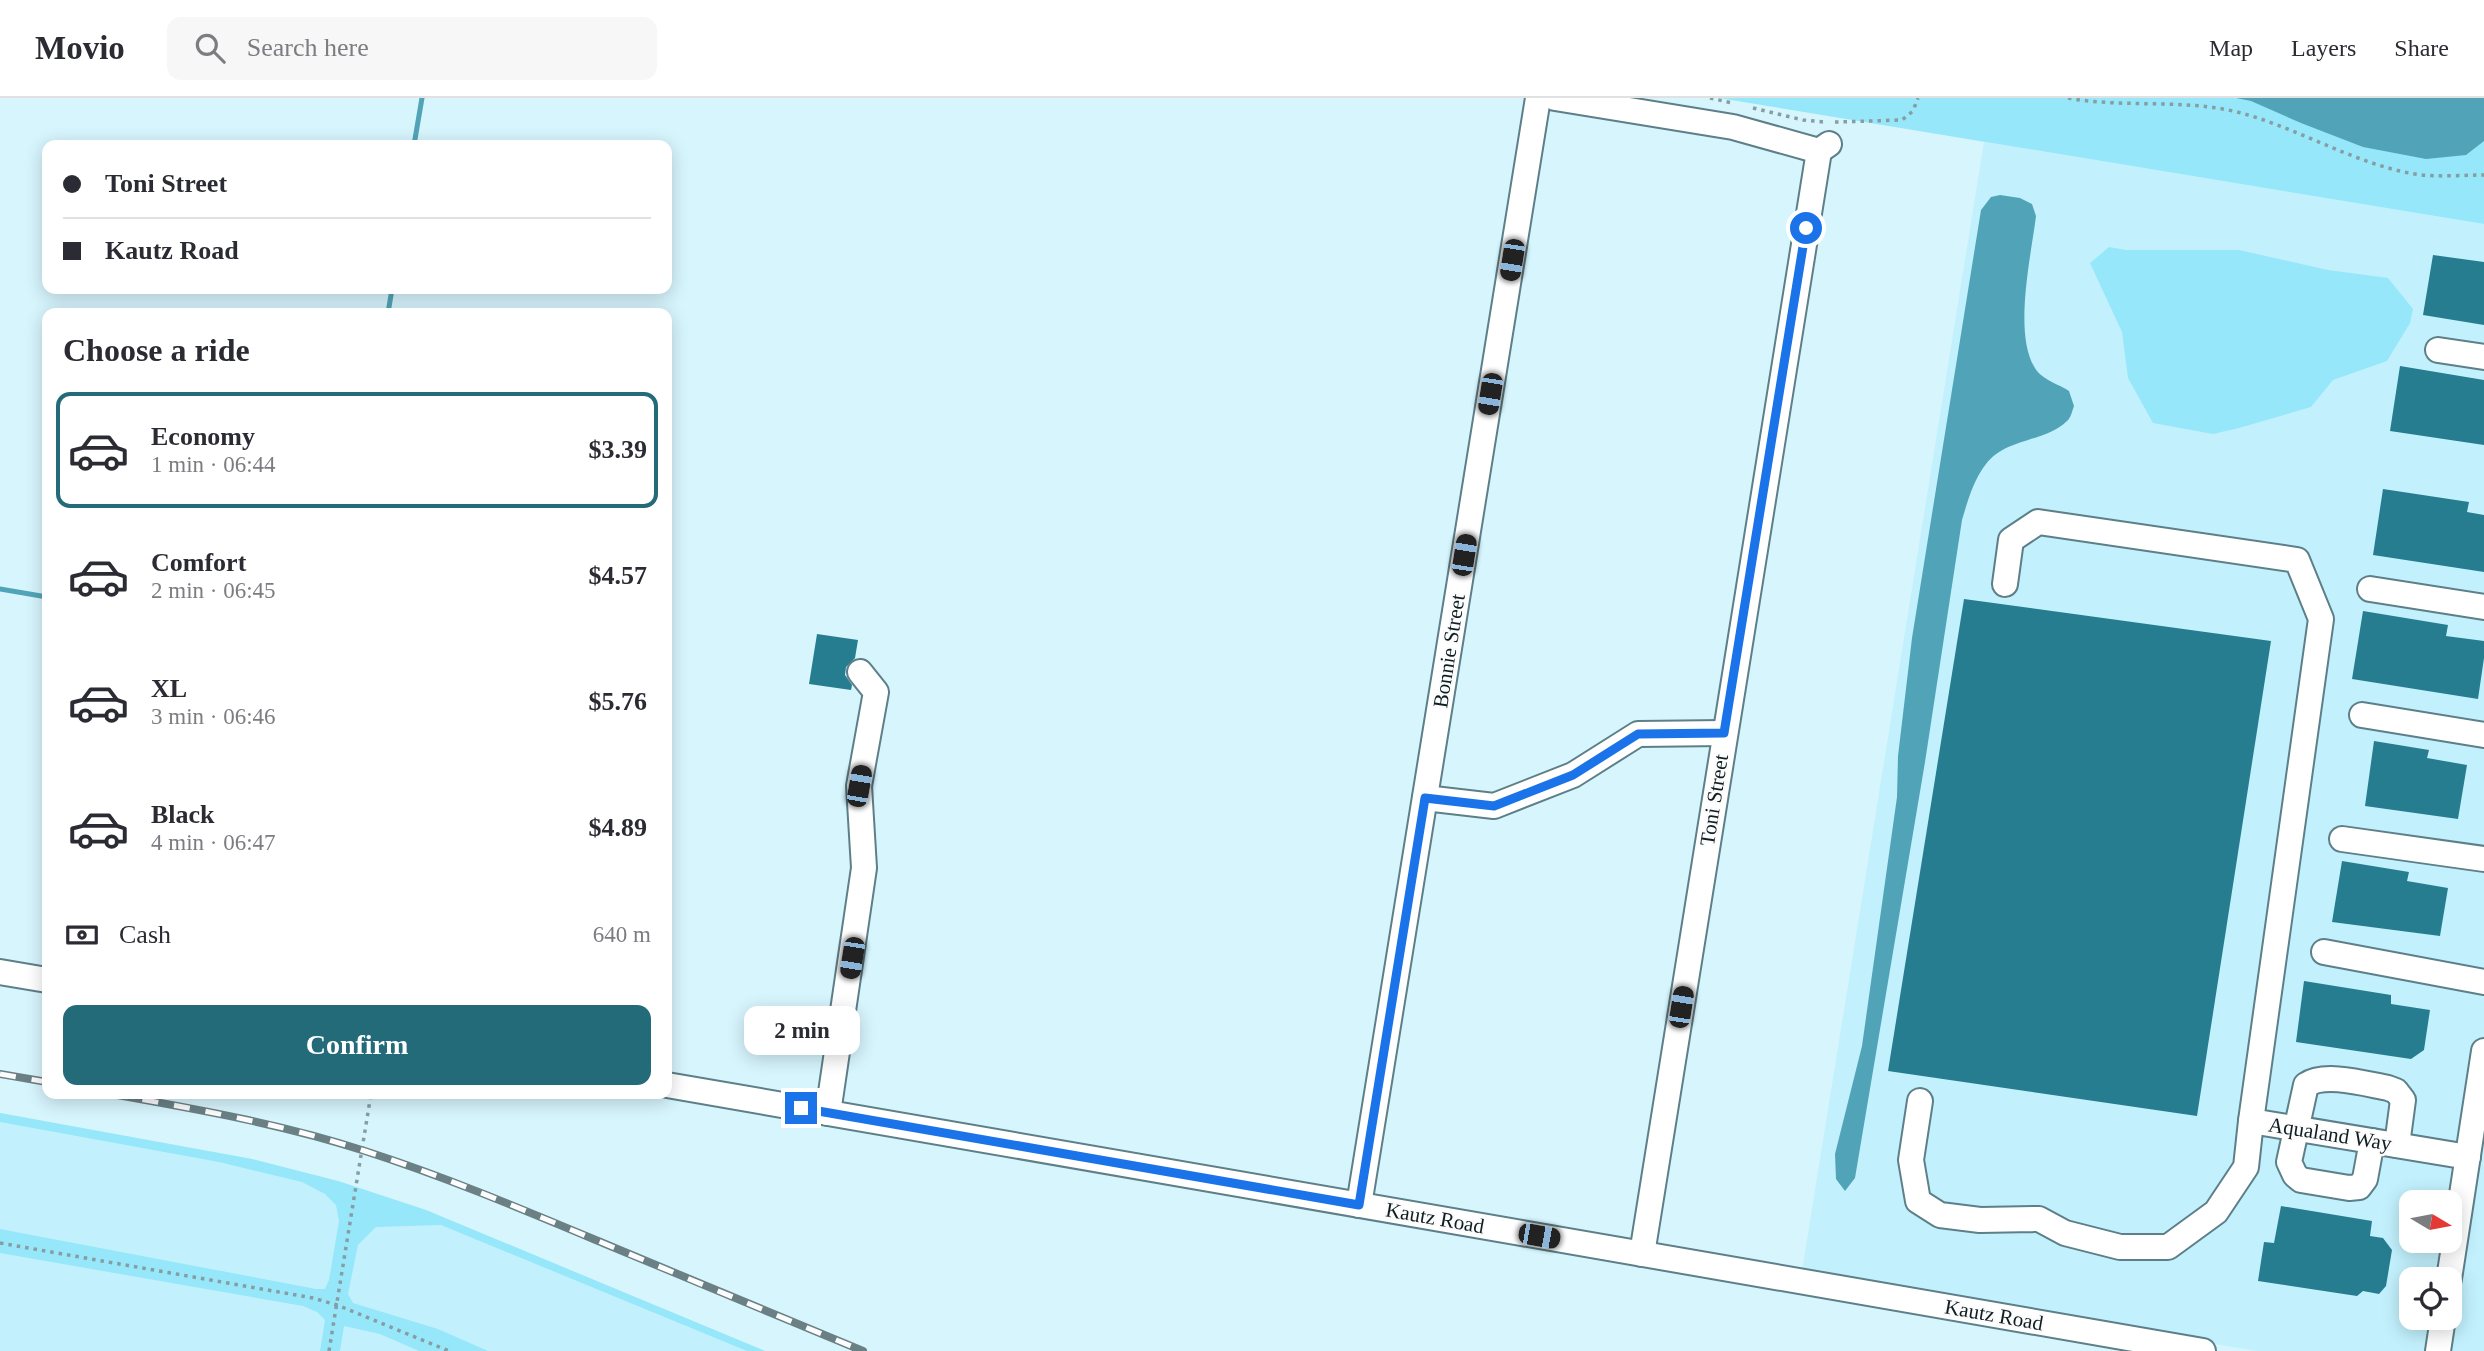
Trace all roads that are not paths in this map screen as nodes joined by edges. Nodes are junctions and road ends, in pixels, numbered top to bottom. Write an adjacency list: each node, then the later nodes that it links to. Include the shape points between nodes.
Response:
1 (1538, 98): 12 (street, Bonnie Street)
2 (1555, 98): 10 (street, Toni Street, via 1824,147)
3 (2438, 350): 4 (street)
4 (2484, 357)
5 (2005, 584): 23 (street, via 2011,540 2038,522 2297,560 2321,619)
6 (2370, 589): 7 (street)
7 (2484, 607)
8 (860, 672): 22 (street, via 876,692 859,786 864,868)
9 (2362, 715): 11 (street)
10 (1724, 733): 12 (street, via 1638,734 1573,775 1494,806); 29 (street, Toni Street)
11 (2484, 735)
12 (1425, 798): 28 (street, Bonnie Street)
13 (2342, 839): 14 (street)
14 (2484, 859)
15 (2324, 952): 18 (street)
16 (0, 972): 17 (street)
17 (42, 979)
18 (2484, 982)
19 (2484, 1051): 27 (street)
20 (672, 1086): 22 (street, Kautz Road)
21 (1920, 1101): 23 (street, Aqualand Way, via 1911,1160 1918,1201 1940,1215 2039,1219 2065,1233 2120,1247 2168,1247 2216,1212 2246,1167)
22 (828, 1113): 28 (street, Kautz Road)
23 (2250, 1121): 24 (street, Aqualand Way)
24 (2296, 1129): 25 (street, Aqualand Way); 25 (street, via 2289,1162 2295,1175 2349,1188 2359,1187 2365,1179); 26 (street, via 2306,1085 2314,1079 2376,1086 2396,1091 2403,1100)
25 (2372, 1141): 26 (street, Aqualand Way)
26 (2397, 1145): 27 (street, Aqualand Way)
27 (2473, 1161): 30 (street)
28 (1359, 1205): 29 (street, Kautz Road)
29 (1642, 1254): 32 (street, Kautz Road)
30 (2451, 1267)
31 (2441, 1330): 33 (street)
32 (2203, 1351)
33 (2438, 1351)

